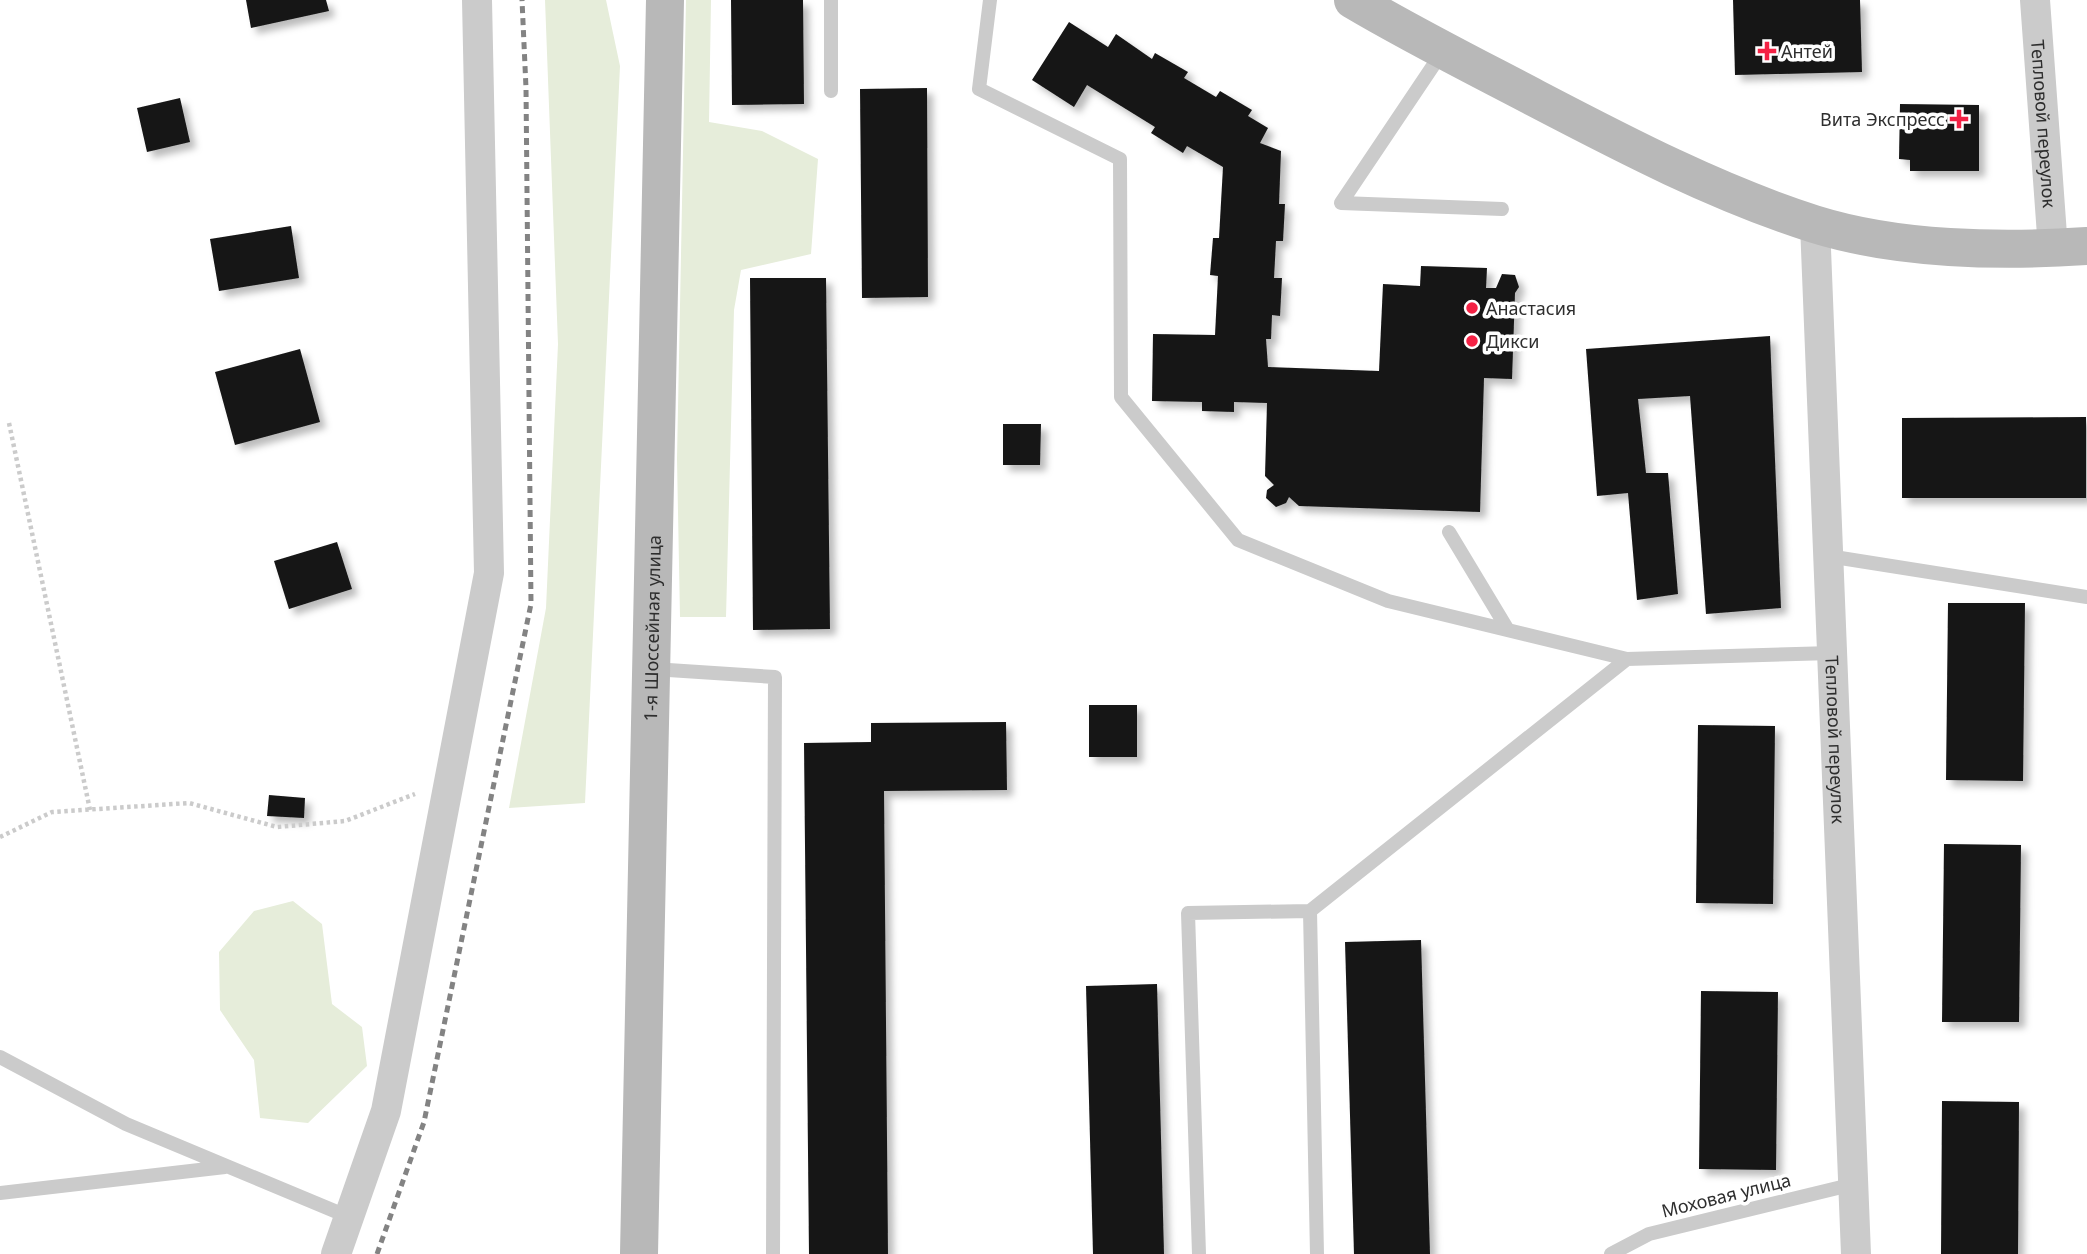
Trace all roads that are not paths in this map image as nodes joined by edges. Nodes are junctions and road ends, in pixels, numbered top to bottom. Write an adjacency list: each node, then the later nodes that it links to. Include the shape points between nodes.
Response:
1 (477, 0): 24 (street, via 489,573 386,1111)
2 (665, 0): 18 (street, 1-я Шоссейная улица)
3 (831, 0): 8 (lane)
4 (990, 0): 15 (lane, via 979,89 1120,159 1121,397 1238,540 1388,601)
5 (2035, 0): 11 (street, Тепловой переулок)
6 (1374, 6): 7 (street)
7 (1443, 50): 9 (lane, via 1341,203); 10 (street, via 1704,182)
8 (831, 90)
9 (1502, 209)
10 (1815, 224): 11 (street, via 1915,244); 13 (street, Тепловой переулок)
11 (2070, 247)
12 (1449, 532): 15 (lane)
13 (1828, 556): 14 (lane); 16 (street, Тепловой переулок)
14 (2087, 597)
15 (1508, 630): 17 (lane)
16 (1832, 653): 17 (lane); 22 (street, Тепловой переулок)
17 (1627, 659): 19 (lane)
18 (651, 669): 26 (street, 1-я Шоссейная улица); 27 (lane, via 775,677)
19 (1310, 911): 28 (lane, via 1188,913); 29 (lane)
20 (0, 1057): 21 (lane, via 126,1124)
21 (228, 1166): 23 (lane); 24 (lane)
22 (1854, 1184): 30 (lane, Моховая улица, via 1649,1234); 31 (street, Тепловой переулок)
23 (0, 1193)
24 (349, 1217): 25 (street)
25 (336, 1254)
26 (639, 1254)
27 (773, 1254)
28 (1199, 1254)
29 (1317, 1254)
30 (1611, 1254)
31 (1856, 1254)

